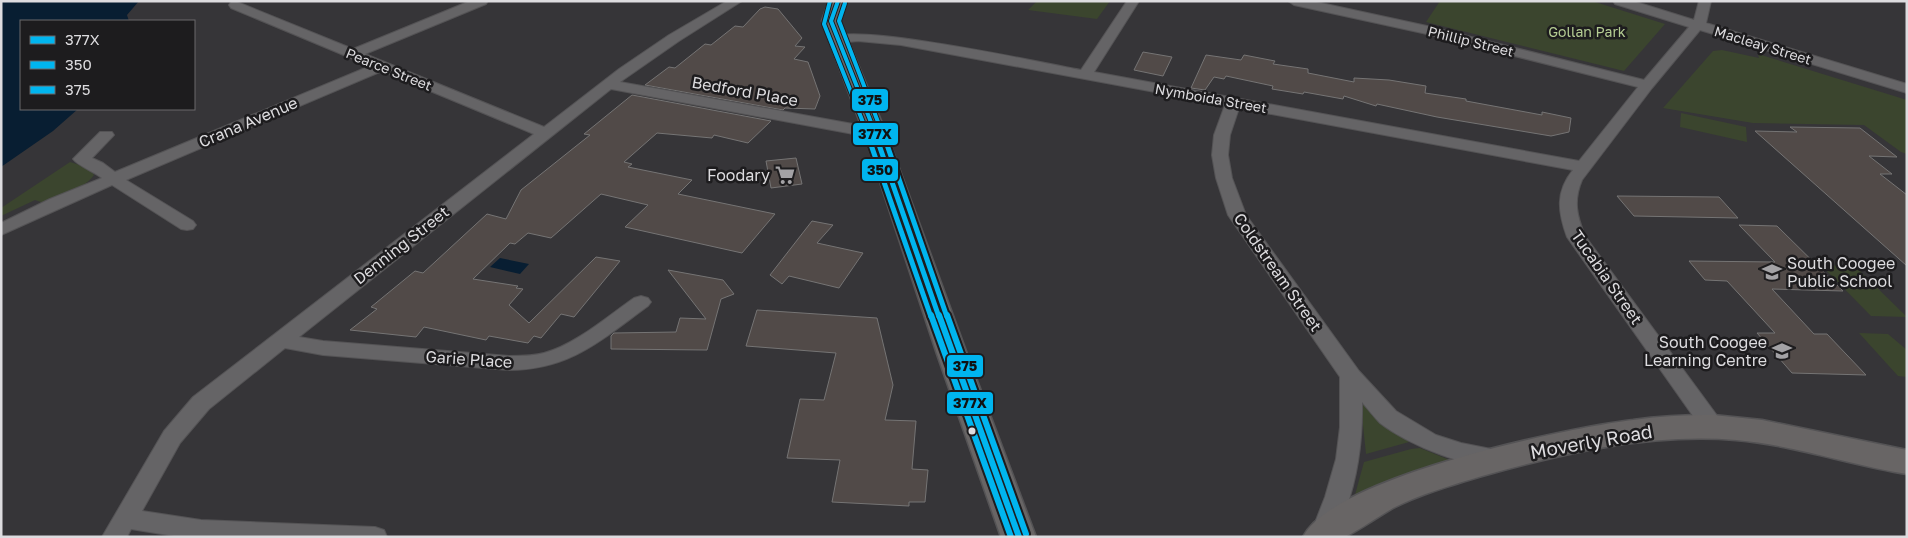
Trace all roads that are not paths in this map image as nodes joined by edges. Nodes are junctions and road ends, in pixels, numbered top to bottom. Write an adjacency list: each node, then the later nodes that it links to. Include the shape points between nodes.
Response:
1 (482, 1): 11 (street)
2 (736, 1): 14 (street, Denning Street, via 674,38)
3 (838, 1): 10 (main road, via 831,21)
4 (1133, 1): 13 (street)
5 (1294, 1): 15 (street, Phillip Street, via 1442,33)
6 (1619, 1): 9 (street, Macleay Street)
7 (1705, 1): 9 (street, Tucabia Street, via 1703,15)
8 (235, 5): 11 (street, Pearce Street)
9 (1696, 25): 15 (street, Tucabia Street); 16 (street, Macleay Street)
10 (837, 39): 13 (street, Nymboida Street, via 858,37 902,41); 19 (main road)
11 (353, 54): 12 (street, Pearce Street)
12 (382, 66): 18 (street, Pearce Street); 22 (street, Crana Avenue)
13 (1084, 76): 17 (street, Nymboida Street)
14 (608, 84): 18 (street, Denning Street); 19 (street, Bedford Place)
15 (1647, 85): 21 (street, Tucabia Street)
16 (1907, 89)
17 (1234, 102): 21 (street, Nymboida Street); 27 (street, Coldstream Street, via 1224,129 1220,154 1226,186 1237,215)
18 (544, 133): 26 (street, Denning Street)
19 (875, 133): 34 (main road)
20 (106, 136): 22 (street, via 81,159)
21 (1584, 167): 28 (street, Tucabia Street, via 1567,193 1566,205 1576,237)
22 (116, 178): 23 (street, via 126,188); 24 (street, Crana Avenue)
23 (188, 225)
24 (1, 230)
25 (642, 302): 26 (street, Garie Place, via 572,348 556,357 536,362 509,363 323,348)
26 (281, 340): 31 (street, Denning Street, via 202,403 172,437)
27 (1351, 376): 29 (street, Coldstream Street, via 1388,417 1421,437 1460,452); 32 (street, via 1351,435 1347,464 1339,496)
28 (1713, 427): 29 (main road, Moverly Road, via 1632,430); 30 (main road, Moverly Road, via 1802,440)
29 (1500, 459): 32 (main road, Moverly Road, via 1398,490 1362,508)
30 (1907, 462)
31 (120, 527): 33 (street)
32 (1322, 536)
33 (375, 537)
34 (1019, 537)

